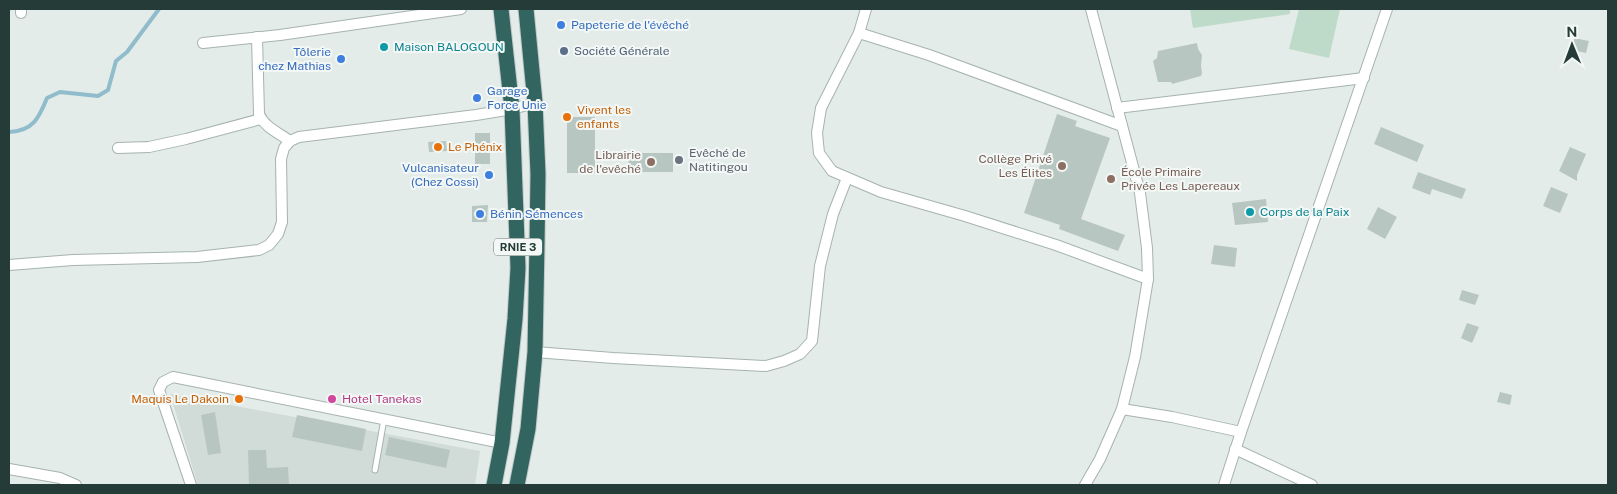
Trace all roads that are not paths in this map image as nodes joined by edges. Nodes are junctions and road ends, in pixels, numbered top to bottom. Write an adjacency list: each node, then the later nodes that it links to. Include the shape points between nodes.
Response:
1 (461, 9): 8 (street)
2 (501, 9): 13 (highway, RNIE 3)
3 (526, 9): 11 (highway, RNIE 3)
4 (866, 9): 7 (street)
5 (1091, 9): 12 (street)
6 (1387, 9): 10 (street)
7 (859, 32): 15 (street); 18 (street, via 821,108 817,133 819,153 832,171)
8 (257, 37): 9 (street); 14 (street)
9 (203, 43)
10 (1364, 78): 12 (street); 24 (street)
11 (535, 103): 13 (street); 21 (highway, RNIE 3, via 538,174)
12 (1117, 108): 15 (street)
13 (512, 109): 16 (street, via 299,137); 25 (highway, RNIE 3, via 518,268)
14 (261, 119): 16 (street); 17 (street, via 149,147)
15 (1122, 126): 20 (street, via 1140,193)
16 (290, 141): 19 (street, via 284,148 282,159 282,222 278,234 259,250 197,257)
17 (118, 148)
18 (847, 178): 20 (street, via 881,192 1047,242); 21 (street, via 833,214 820,266 812,341 800,354 766,366)
19 (9, 265)
20 (1148, 279): 22 (street)
21 (535, 352): 32 (highway, RNIE 3, via 528,429)
22 (1122, 409): 24 (street); 33 (street)
23 (384, 418): 25 (street); 28 (lane); 30 (street, via 173,377 163,382 159,390)
24 (1241, 432): 26 (street)
25 (502, 443): 31 (highway, RNIE 3)
26 (1235, 449): 34 (street); 35 (street)
27 (9, 469): 29 (street)
28 (375, 470)
29 (76, 485)
30 (191, 485)
31 (494, 485)
32 (518, 485)
33 (1085, 485)
34 (1224, 485)
35 (1312, 485)

